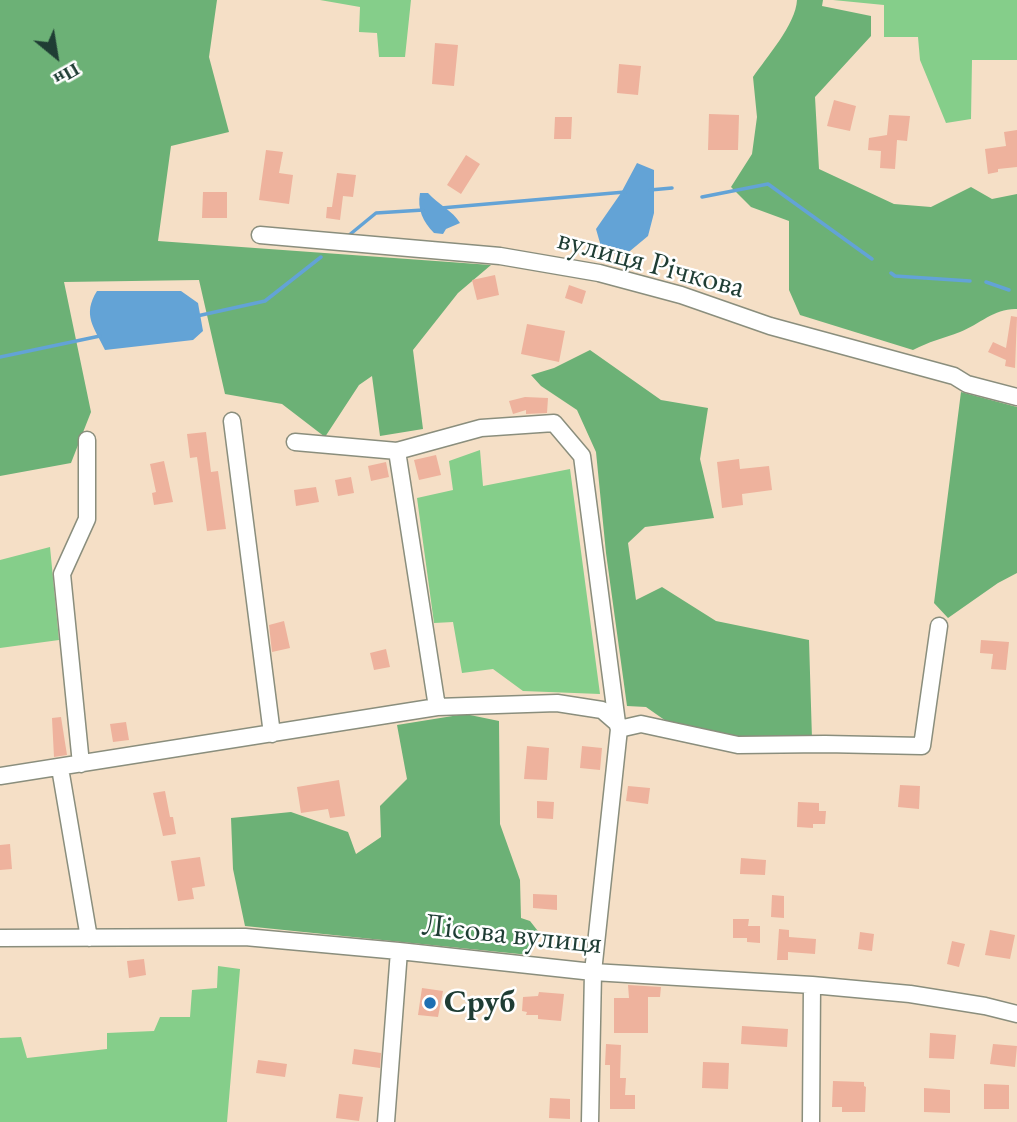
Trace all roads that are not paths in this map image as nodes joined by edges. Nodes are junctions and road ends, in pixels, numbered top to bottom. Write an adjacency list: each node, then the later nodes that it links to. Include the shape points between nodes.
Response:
1 (260, 235): 2 (street, вулиця Річкова, via 500,256 599,273)
2 (1017, 397)
3 (232, 421): 10 (street)
4 (87, 440): 11 (street, via 87,519 62,574)
5 (295, 442): 6 (street)
6 (397, 451): 8 (street); 9 (street, via 481,428 554,423 582,456)
7 (939, 626): 9 (street, via 922,747 738,746 641,724)
8 (437, 708): 9 (street, via 557,703 602,710); 10 (street)
9 (618, 726): 17 (street)
10 (272, 734): 11 (street)
11 (81, 765): 12 (street)
12 (60, 768): 13 (street); 15 (street)
13 (0, 776)
14 (0, 938): 15 (street, Лісова вулиця)
15 (89, 938): 16 (street, Лісова вулиця, via 245,937)
16 (400, 951): 17 (street, Лісова вулиця); 20 (street)
17 (593, 972): 18 (street, Лісова вулиця); 21 (street)
18 (812, 985): 19 (street, Лісова вулиця, via 909,994); 22 (street)
19 (1017, 1014)
20 (386, 1122)
21 (590, 1122)
22 (811, 1122)

